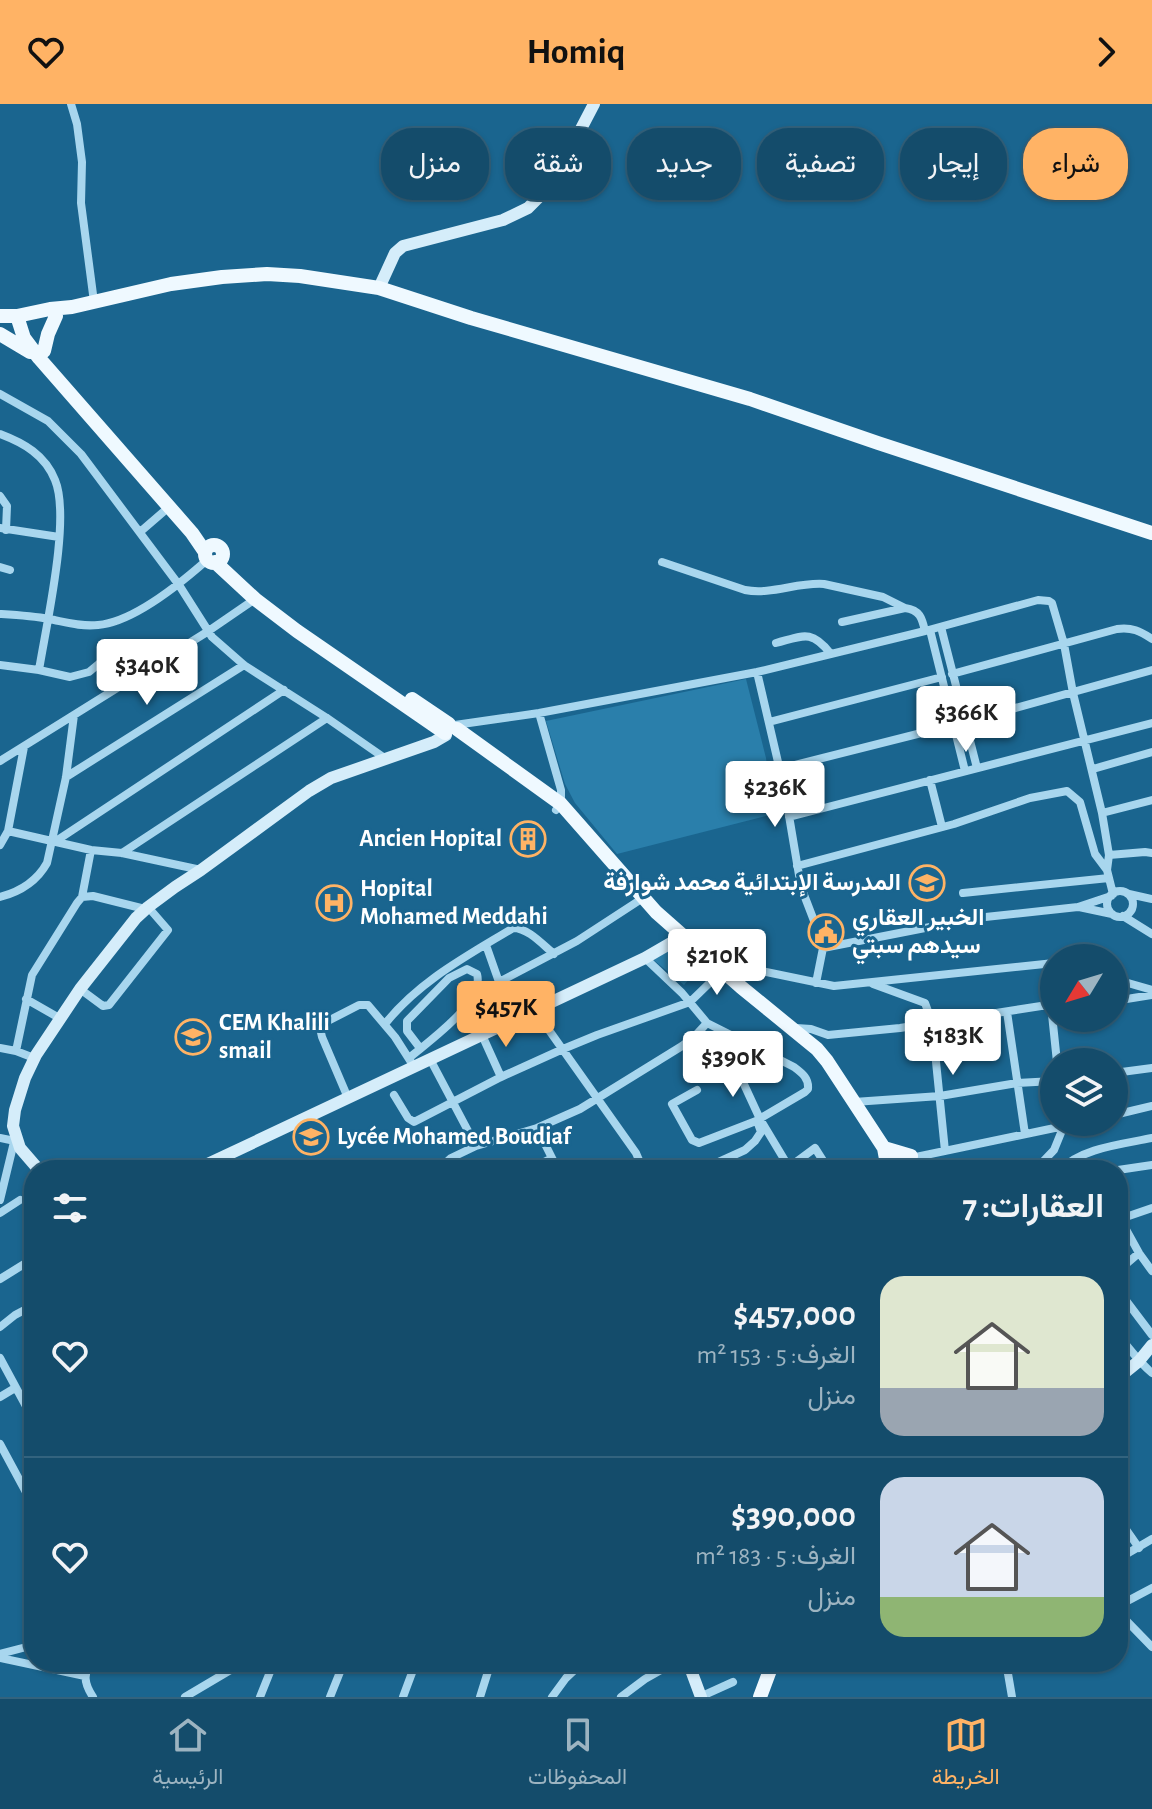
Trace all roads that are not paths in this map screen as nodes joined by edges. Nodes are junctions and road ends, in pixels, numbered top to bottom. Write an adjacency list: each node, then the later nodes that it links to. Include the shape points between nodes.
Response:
1 (71, 104): 4 (street, via 82,162 81,203)
2 (594, 104): 3 (main road, via 559,171 528,208 503,220 403,246 389,262)
3 (379, 288): 4 (main road, via 267,274 171,284); 18 (main road, via 750,399)
4 (94, 302): 5 (main road)
5 (72, 307): 7 (main road); 8 (main road)
6 (0, 316): 8 (main road)
7 (56, 316): 8 (main road); 11 (main road)
8 (22, 319): 9 (main road); 11 (main road)
9 (0, 324)
10 (0, 334): 11 (main road)
11 (41, 354): 15 (main road); 20 (main road, via 187,517)
12 (0, 394): 17 (street, via 66,437)
13 (0, 434): 19 (street, via 30,448 54,477 62,508)
14 (0, 496): 16 (street, via 7,506)
15 (169, 507): 17 (street); 20 (main road)
16 (3, 529): 19 (street)
17 (140, 532): 24 (street)
18 (1152, 533)
19 (59, 537): 28 (street)
20 (213, 555): 24 (street); 25 (main road); 54 (main road, via 272,604)
21 (662, 562): 26 (street, via 745,590 824,584 883,597)
22 (0, 567): 23 (street)
23 (10, 570)
24 (179, 585): 28 (street, via 113,622 77,625); 32 (street)
25 (255, 599): 32 (street); 54 (main road)
26 (905, 608): 29 (street); 31 (street, via 918,612)
27 (0, 614): 28 (street)
28 (47, 619): 40 (street)
29 (842, 622)
30 (941, 627): 31 (street); 35 (street, via 1046,600 1052,603); 43 (street)
31 (928, 630): 36 (street); 44 (street)
32 (207, 632): 39 (street); 48 (street)
33 (1152, 639): 35 (street, via 1129,628)
34 (776, 643): 36 (street, via 812,635)
35 (1064, 644): 43 (street); 46 (street)
36 (830, 653): 42 (street)
37 (101, 662): 40 (street, via 77,677)
38 (0, 665): 40 (street)
39 (244, 665): 45 (street); 64 (street)
40 (39, 670)
41 (1152, 670): 46 (street)
42 (757, 672): 47 (street); 50 (street)
43 (952, 674): 51 (street)
44 (942, 677): 50 (street); 53 (street)
45 (284, 690): 49 (street); 72 (street)
46 (1073, 693): 51 (street); 55 (street)
47 (539, 713): 54 (street); 67 (street, via 561,790)
48 (74, 715): 56 (street); 64 (street)
49 (327, 718): 58 (street); 75 (street)
50 (769, 722): 61 (street)
51 (965, 722): 60 (street)
52 (1152, 723): 55 (street)
53 (953, 725): 61 (street); 63 (street)
54 (450, 731): 58 (main road); 67 (main road)
55 (1085, 741): 60 (street); 62 (street)
56 (24, 747): 59 (street); 71 (street)
57 (1152, 752): 62 (street)
58 (386, 759): 79 (main road, via 309,791)
59 (0, 761)
60 (977, 768): 63 (street)
61 (779, 769): 69 (street)
62 (1093, 769): 68 (street)
63 (965, 771): 65 (street)
64 (66, 777): 72 (street)
65 (930, 780): 69 (street); 70 (street)
66 (1152, 800): 68 (street)
67 (558, 807): 86 (main road)
68 (1102, 813): 77 (street)
69 (789, 817): 78 (street)
70 (942, 827): 78 (street); 80 (street, via 1067,791 1079,800 1095,854)
71 (8, 831): 72 (street); 73 (street)
72 (54, 841): 74 (street); 84 (street, via 42,872 20,890)
73 (0, 845)
74 (91, 850): 75 (street); 85 (street)
75 (122, 853): 79 (street)
76 (1152, 853): 77 (street)
77 (1109, 855): 80 (street)
78 (797, 866): 96 (street)
79 (201, 870): 89 (main road)
80 (1108, 874): 81 (street); 83 (street)
81 (963, 893)
82 (1128, 894): 83 (street); 87 (street); 90 (street)
83 (1112, 895): 88 (street); 91 (street, via 1108,905)
84 (0, 897)
85 (82, 897): 89 (street); 108 (street, via 38,964)
86 (643, 898): 94 (main road); 97 (street)
87 (1150, 898): 90 (street)
88 (1078, 907): 91 (street); 96 (street, via 976,918)
89 (146, 908): 105 (main road); 105 (street, via 167,933 109,1005)
90 (1131, 910): 92 (street)
91 (1113, 914): 92 (street)
92 (1123, 916): 93 (street)
93 (1152, 934)
94 (683, 936): 98 (main road); 100 (main road)
95 (486, 945): 97 (street, via 519,927); 101 (street); 116 (street, via 420,988)
96 (823, 948): 102 (street)
97 (554, 954): 101 (street)
98 (645, 958): 109 (street); 111 (main road)
99 (1040, 965): 103 (street)
100 (721, 970): 102 (street, via 742,967); 109 (street); 118 (main road)
101 (499, 982): 117 (street)
102 (816, 983): 103 (street)
103 (873, 983): 114 (street, via 925,1003)
104 (1128, 984): 106 (street)
105 (80, 989): 113 (main road)
106 (1152, 993): 107 (street)
107 (1128, 998)
108 (26, 999): 113 (street); 125 (street)
109 (690, 1002): 115 (street); 123 (street)
110 (1040, 1006): 112 (street)
111 (534, 1009): 117 (main road); 123 (street)
112 (1007, 1012): 114 (street); 134 (street)
113 (61, 1019): 126 (main road)
114 (932, 1022): 120 (street); 137 (street)
115 (707, 1023): 139 (street, via 682,1046); 144 (street, via 806,1078 805,1092)
116 (385, 1024): 128 (street); 138 (street, via 362,1004 320,1026)
117 (504, 1025): 119 (main road)
118 (791, 1028): 120 (street); 124 (main road)
119 (482, 1035): 127 (main road); 132 (street)
120 (828, 1035): 124 (street)
121 (0, 1048): 125 (street)
122 (420, 1048): 122 (street, via 467,1005 478,984 477,974 467,969 449,978 407,1021 407,1031); 128 (street)
123 (563, 1049): 132 (street); 139 (street)
124 (817, 1049): 141 (main road)
125 (16, 1051): 126 (street)
126 (34, 1058): 151 (main road, via 15,1110)
127 (430, 1059): 128 (main road); 140 (street)
128 (411, 1062): 138 (main road)
129 (736, 1067): 144 (street)
130 (1152, 1068): 131 (street)
131 (1128, 1071)
132 (501, 1077): 140 (street)
133 (1040, 1082): 134 (street)
134 (1017, 1083): 137 (street); 147 (street)
135 (697, 1090): 144 (street, via 672,1104 694,1142)
136 (394, 1095): 140 (street, via 414,1122)
137 (940, 1096): 141 (street); 153 (street)
138 (348, 1098): 157 (main road)
139 (598, 1099): 145 (street); 160 (street)
140 (452, 1102): 152 (street)
141 (854, 1102): 166 (main road)
142 (1152, 1106): 143 (street)
143 (1128, 1112)
144 (758, 1120): 154 (street, via 759,1136); 163 (street)
145 (537, 1128): 152 (street); 155 (street)
146 (1040, 1130): 147 (street)
147 (1025, 1134): 153 (street)
148 (1060, 1136): 168 (street)
149 (0, 1138): 151 (street)
150 (1152, 1138): 169 (street)
151 (15, 1139): 156 (main road); 172 (street)
152 (476, 1146): 158 (street)
153 (945, 1151): 167 (street)
154 (731, 1157): 161 (street); 162 (street)
155 (552, 1158): 159 (street)
156 (30, 1160)
157 (216, 1160)
158 (449, 1160)
159 (548, 1160)
160 (639, 1160)
161 (724, 1160)
162 (733, 1160)
163 (784, 1160)
164 (799, 1160): 165 (street, via 815,1148)
165 (823, 1160)
166 (887, 1160)
167 (914, 1160)
168 (1044, 1160)
169 (1072, 1160)
170 (1152, 1165): 171 (street)
171 (1128, 1169)
172 (0, 1200)
173 (20, 1200): 175 (street)
174 (1152, 1208): 176 (street)
175 (0, 1213)
176 (1128, 1215)
177 (1128, 1233): 178 (street)
178 (1139, 1253): 179 (street); 181 (street)
179 (1128, 1261)
180 (24, 1264): 182 (street)
181 (1152, 1271)
182 (0, 1279)
183 (1128, 1303): 186 (street)
184 (24, 1310): 185 (street)
185 (0, 1327)
186 (1152, 1335)
187 (1128, 1342): 188 (street)
188 (1145, 1355): 190 (main road); 191 (street)
189 (0, 1358): 192 (street)
190 (1128, 1369)
191 (1152, 1373)
192 (15, 1388): 193 (street); 194 (street)
193 (0, 1397)
194 (24, 1404)
195 (0, 1444): 196 (street)
196 (10, 1462): 197 (street); 198 (street)
197 (0, 1468)
198 (24, 1488)
199 (1128, 1532): 201 (street)
200 (1152, 1539): 201 (street)
201 (1139, 1548): 202 (street)
202 (1128, 1554)
203 (1152, 1588): 204 (street)
204 (1128, 1601)
205 (1128, 1622): 206 (street)
206 (1152, 1647)
207 (24, 1648): 208 (street)
208 (0, 1656): 209 (street)
209 (24, 1662)
210 (68, 1672): 224 (street)
211 (86, 1672): 224 (street)
212 (227, 1672): 227 (street)
213 (270, 1672): 228 (street)
214 (340, 1672): 229 (street)
215 (412, 1672): 230 (street)
216 (488, 1672): 231 (street)
217 (572, 1672): 232 (street)
218 (659, 1672): 233 (street)
219 (682, 1672): 234 (main road)
220 (691, 1672): 235 (main road)
221 (769, 1672): 236 (main road)
222 (778, 1672): 237 (main road)
223 (1008, 1672): 238 (street)
224 (85, 1676): 226 (street)
225 (733, 1682): 235 (street)
226 (93, 1697)
227 (185, 1697)
228 (260, 1697)
229 (330, 1697)
230 (403, 1697)
231 (480, 1697)
232 (552, 1697)
233 (621, 1697)
234 (692, 1697)
235 (700, 1697)
236 (760, 1697)
237 (769, 1697)
238 (1012, 1697)

